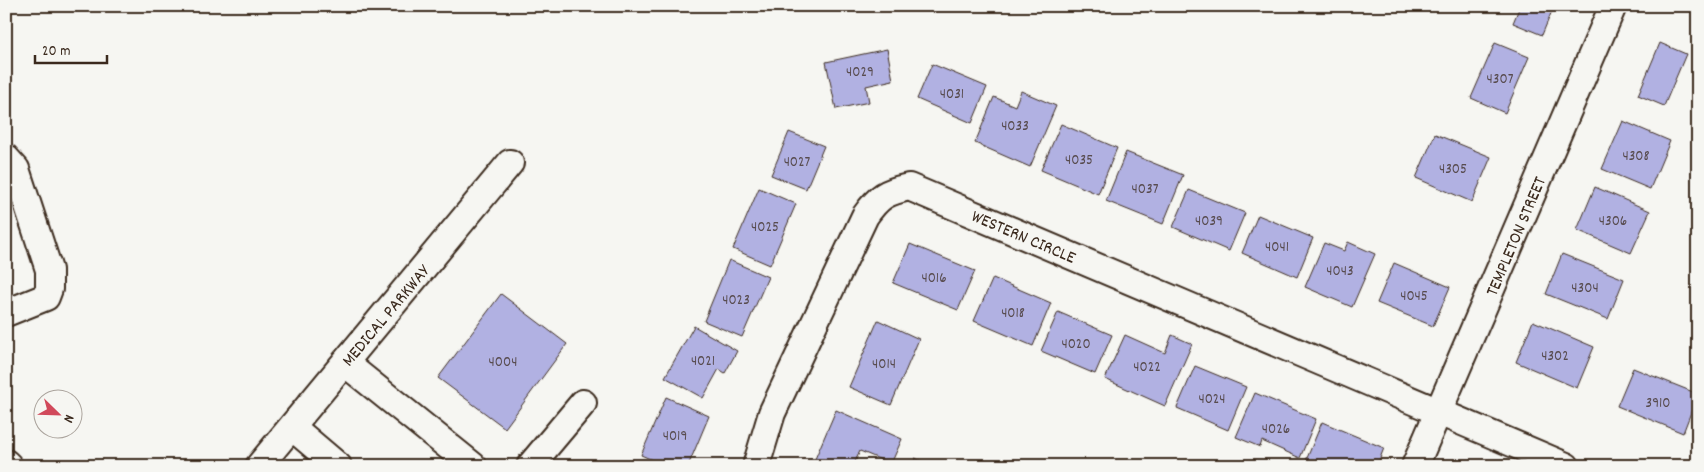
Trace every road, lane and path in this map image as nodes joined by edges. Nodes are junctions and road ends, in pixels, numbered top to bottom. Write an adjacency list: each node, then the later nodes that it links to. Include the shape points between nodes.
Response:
1 (1614, 6): 7 (street, TEMPLETON STREET)
2 (6, 158): 4 (street, via 16,169 49,270 46,297)
3 (510, 163): 5 (street, MEDICAL PARKWAY)
4 (6, 313)
5 (345, 363): 8 (street, MEDICAL PARKWAY); 11 (street)
6 (583, 403): 12 (street)
7 (1440, 412): 13 (street, WESTERN CIRCLE, via 909,188 889,192 876,201 865,216 772,413); 14 (street, TEMPLETON STREET); 15 (street, WESTERN CIRCLE)
8 (292, 426): 9 (street, MEDICAL PARKWAY); 10 (street)
9 (259, 466)
10 (338, 466)
11 (473, 466)
12 (530, 466)
13 (756, 466)
14 (1415, 466)
15 (1566, 466)

